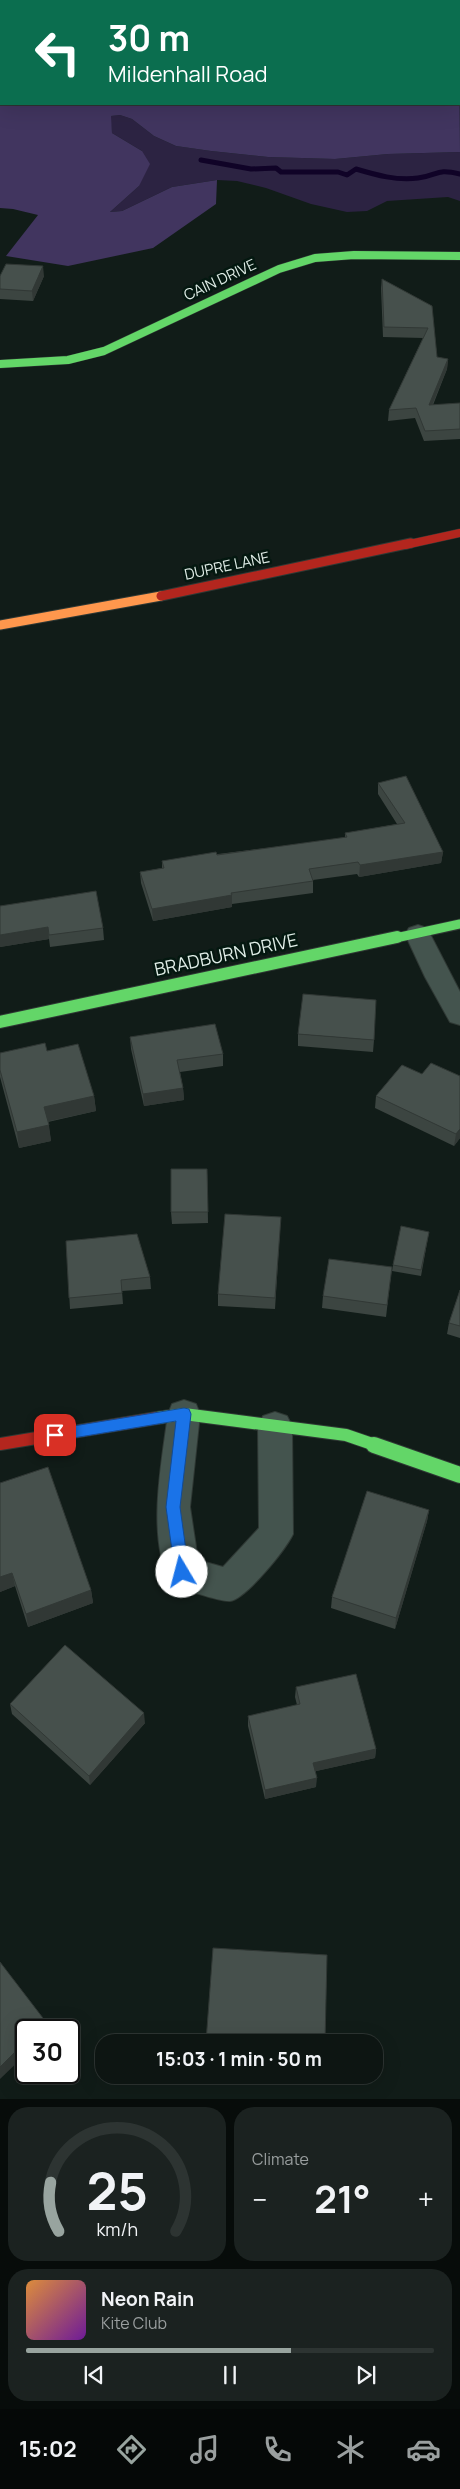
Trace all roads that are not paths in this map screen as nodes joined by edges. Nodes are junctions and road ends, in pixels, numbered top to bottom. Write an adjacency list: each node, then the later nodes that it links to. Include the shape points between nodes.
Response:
1 (460, 256): 2 (street, CAIN DRIVE, via 315,258 279,269 104,351 68,360)
2 (0, 364)
3 (460, 533): 4 (street, DUPRE LANE, via 112,606)
4 (0, 625)
5 (460, 924): 6 (street, BRADBURN DRIVE)
6 (418, 934): 7 (street); 8 (street, BRADBURN DRIVE)
7 (460, 1015)
8 (0, 1022)
9 (184, 1414): 10 (street); 10 (street, via 173,1507 182,1572 229,1585 276,1534); 11 (street)
10 (275, 1426): 12 (street, via 346,1435)
11 (0, 1444)
12 (460, 1475)

